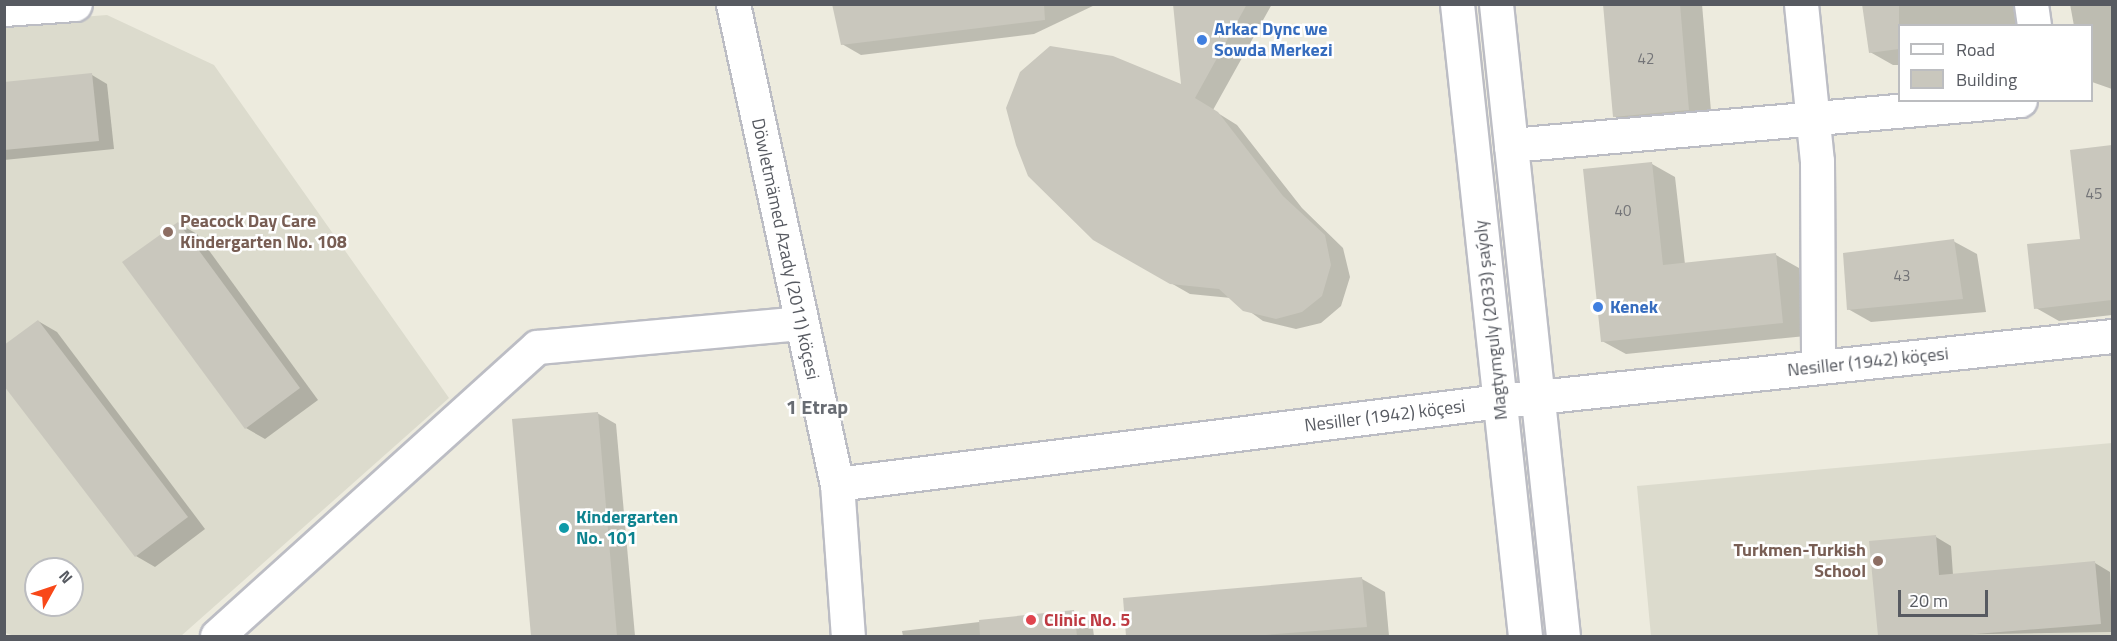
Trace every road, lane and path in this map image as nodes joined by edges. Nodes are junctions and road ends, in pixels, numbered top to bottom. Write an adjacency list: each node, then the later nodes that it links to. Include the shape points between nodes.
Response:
1 (75, 4): 7 (street)
2 (733, 4): 12 (street, Döwletmämed Azady (2011) köçesi)
3 (1456, 4): 16 (street, Magtymguly (2033) şaýoly)
4 (1496, 4): 11 (street)
5 (1801, 4): 10 (street)
6 (2031, 4): 8 (street)
7 (4, 9)
8 (2034, 24)
9 (1994, 102): 10 (street)
10 (1814, 116): 11 (street); 14 (street)
11 (1511, 145): 15 (street)
12 (800, 323): 17 (street, Döwletmämed Azady (2011) köçesi); 18 (street, via 537,347)
13 (2112, 336): 14 (street, Nesiller (1942) köçesi)
14 (1818, 367): 15 (street, Nesiller (1942) köçesi)
15 (1538, 397): 16 (street, Nesiller (1942) köçesi); 21 (street)
16 (1500, 401): 17 (street, Nesiller (1942) köçesi); 20 (street, Magtymguly (2033) şaýoly)
17 (837, 484): 19 (street, Döwletmämed Azady (2011) köçesi)
18 (217, 636)
19 (848, 636)
20 (1525, 636)
21 (1563, 636)

